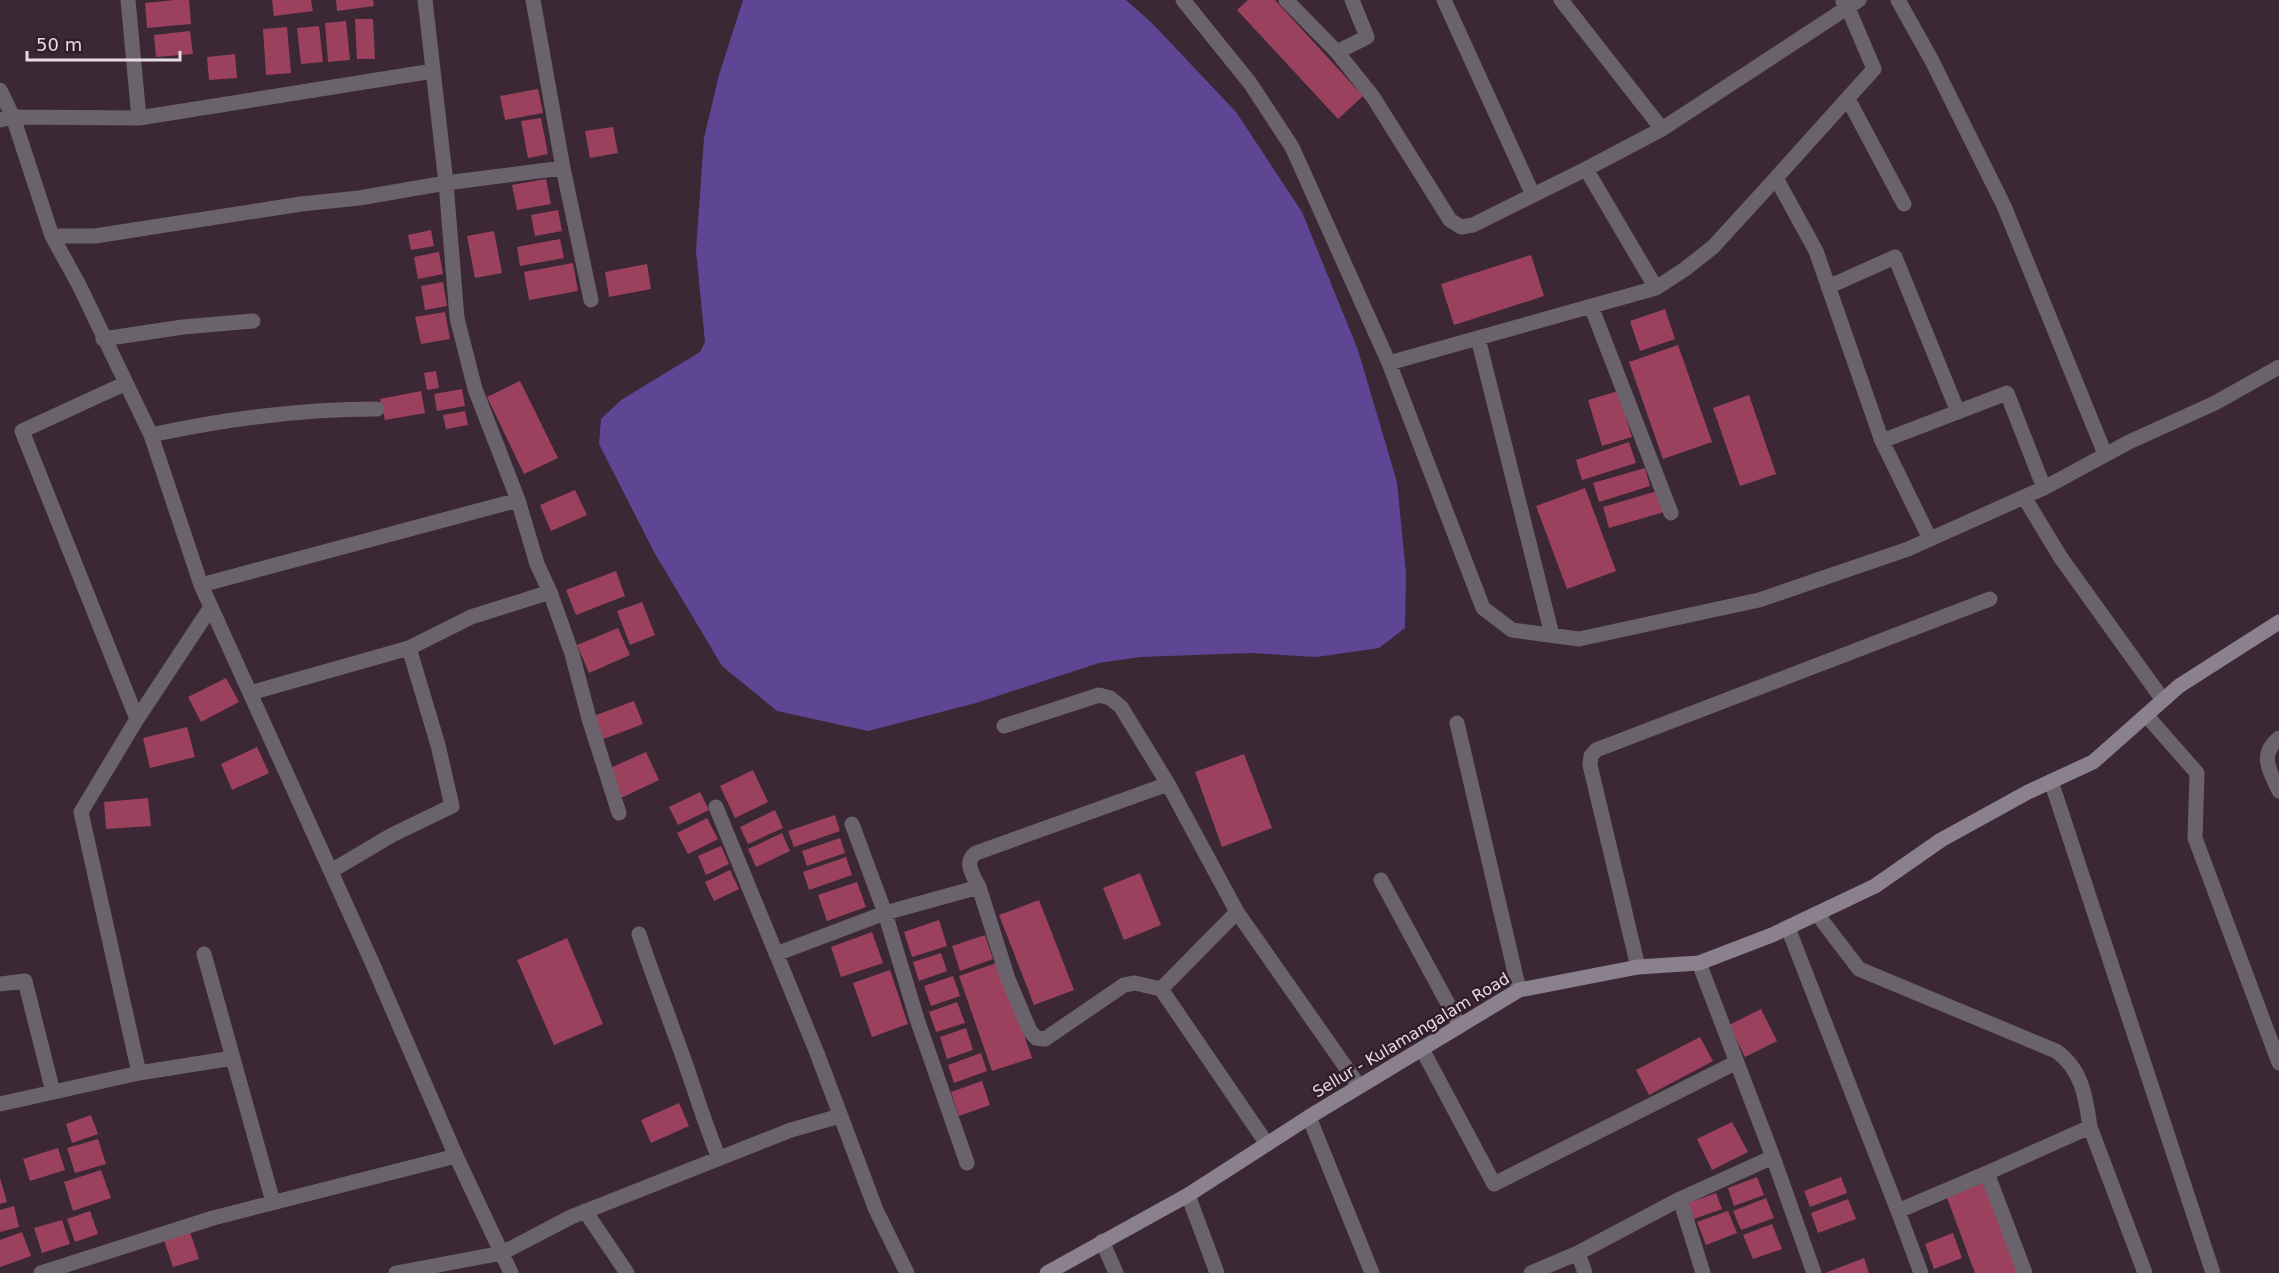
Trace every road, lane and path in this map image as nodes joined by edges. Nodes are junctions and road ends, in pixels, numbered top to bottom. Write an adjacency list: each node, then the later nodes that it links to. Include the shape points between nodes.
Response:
1 (128, 0): 15 (street)
2 (425, 0): 12 (street)
3 (533, 0): 18 (street)
4 (1183, 0): 32 (street, via 1250,83 1292,147)
5 (1286, 0): 11 (street)
6 (1352, 0): 11 (street, via 1367,37)
7 (1444, 0): 22 (street)
8 (1561, 0): 17 (street)
9 (1898, 0): 39 (street, via 2004,206)
10 (1850, 3): 14 (street, via 1875,69); 17 (street)
11 (1337, 52): 22 (street, via 1373,97 1450,220 1461,226 1473,225)
12 (433, 71): 15 (street); 21 (street)
13 (0, 90): 16 (street)
14 (1848, 99): 20 (street); 23 (street)
15 (139, 118): 16 (street)
16 (7, 119): 24 (street)
17 (1662, 129): 19 (street)
18 (563, 168): 21 (street); 27 (street)
19 (1586, 169): 22 (street); 26 (street)
20 (1776, 178): 25 (street, via 1816,251); 26 (street, via 1713,247)
21 (446, 183): 24 (street, via 95,236); 42 (street, via 458,318 475,389)
22 (1533, 195)
23 (1904, 204)
24 (52, 236): 31 (street)
25 (1828, 287): 36 (street, via 1895,257); 38 (street)
26 (1656, 288): 28 (street)
27 (591, 300)
28 (1591, 306): 30 (street); 43 (street)
29 (253, 321): 31 (street)
30 (1478, 338): 32 (street); 50 (street)
31 (103, 339): 34 (street)
32 (1389, 363): 50 (street, via 1483,608 1512,630)
33 (2279, 367): 39 (street, via 2215,403)
34 (124, 384): 37 (street); 55 (street, via 22,431)
35 (377, 408): 37 (street, via 332,409)
36 (1958, 412): 38 (street); 40 (street, via 2007,393)
37 (151, 435): 45 (street)
38 (1882, 441): 44 (street)
39 (2106, 454): 40 (street)
40 (2044, 488): 41 (street)
41 (2024, 497): 44 (street); 53 (street, via 2067,567)
42 (518, 500): 45 (street); 46 (street, via 537,564)
43 (1671, 513)
44 (1930, 539): 50 (street, via 1759,600 1579,639)
45 (201, 585): 48 (street)
46 (550, 592): 51 (street, via 471,617); 63 (street)
47 (1990, 599): 76 (street, via 1596,750 1590,765)
48 (211, 607): 52 (street); 55 (street)
49 (2279, 622): 53 (main road, Sellur - Kulamangalam Road)
50 (1552, 635)
51 (409, 648): 52 (street); 65 (street, via 452,806)
52 (250, 693): 65 (street)
53 (2163, 700): 54 (main road, Sellur - Kulamangalam Road)
54 (2146, 715): 59 (main road, Sellur - Kulamangalam Road, via 2093,762); 84 (street, via 2197,773 2195,838)
55 (137, 719): 85 (street, via 81,812)
56 (1457, 723): 79 (street)
57 (1004, 726): 60 (street, via 1099,695 1110,698 1121,707)
58 (2279, 738): 61 (street, via 2267,752 2267,762)
59 (2051, 781): 70 (main road, Sellur - Kulamangalam Road, via 1941,840 1875,886); 122 (street)
60 (1168, 784): 67 (street, via 975,853 968,862); 68 (street)
61 (2279, 791)
62 (716, 807): 74 (street)
63 (619, 813)
64 (852, 824): 69 (street)
65 (331, 871): 93 (street)
66 (1381, 880): 80 (street)
67 (979, 887): 69 (street); 78 (street, via 1008,979 1036,1038 1045,1039 1124,985)
68 (1237, 912): 78 (street); 86 (street)
69 (885, 913): 74 (street); 96 (street)
70 (1817, 914): 71 (main road, Sellur - Kulamangalam Road); 91 (street, via 1859,969 2067,1058 2079,1075)
71 (1788, 928): 75 (main road, Sellur - Kulamangalam Road); 102 (street)
72 (639, 934): 95 (street)
73 (204, 954): 82 (street)
74 (776, 954): 89 (street)
75 (1699, 963): 76 (main road, Sellur - Kulamangalam Road); 83 (street)
76 (1638, 967): 79 (main road, Sellur - Kulamangalam Road)
77 (0, 984): 87 (street, via 24,981)
78 (1157, 987): 92 (street)
79 (1519, 990): 80 (main road, Sellur - Kulamangalam Road)
80 (1460, 1026): 81 (main road, Sellur - Kulamangalam Road)
81 (1422, 1049): 83 (street, via 1494,1184); 86 (main road, Sellur - Kulamangalam Road)
82 (233, 1058): 85 (street); 100 (street)
83 (1737, 1062): 94 (street)
84 (2279, 1063)
85 (139, 1073): 87 (street)
86 (1359, 1086): 90 (main road, Sellur - Kulamangalam Road)
87 (53, 1092): 88 (street)
88 (0, 1104)
89 (840, 1116): 95 (street); 110 (street, via 876,1210)
90 (1309, 1117): 92 (main road, Sellur - Kulamangalam Road); 114 (street)
91 (2090, 1127): 97 (street); 121 (street)
92 (1267, 1144): 98 (main road, Sellur - Kulamangalam Road)
93 (456, 1156): 100 (street); 104 (street)
94 (1773, 1157): 99 (street); 118 (street)
95 (719, 1158): 101 (street)
96 (967, 1163)
97 (1987, 1173): 102 (street); 120 (street)
98 (1188, 1195): 103 (main road, Sellur - Kulamangalam Road); 113 (street)
99 (1680, 1199): 105 (street); 117 (street)
100 (273, 1202): 106 (street)
101 (585, 1211): 104 (street); 109 (street)
102 (1898, 1211): 119 (street)
103 (1102, 1242): 111 (main road, Sellur - Kulamangalam Road); 112 (street)
104 (502, 1253): 107 (street); 108 (street)
105 (1578, 1253): 115 (street); 116 (street)
106 (41, 1273)
107 (396, 1273)
108 (511, 1273)
109 (627, 1273)
110 (907, 1273)
111 (1047, 1273)
112 (1116, 1273)
113 (1217, 1273)
114 (1372, 1273)
115 (1531, 1273)
116 (1585, 1273)
117 (1703, 1273)
118 (1814, 1273)
119 (1921, 1273)
120 (2025, 1273)
121 (2145, 1273)
122 (2213, 1273)

